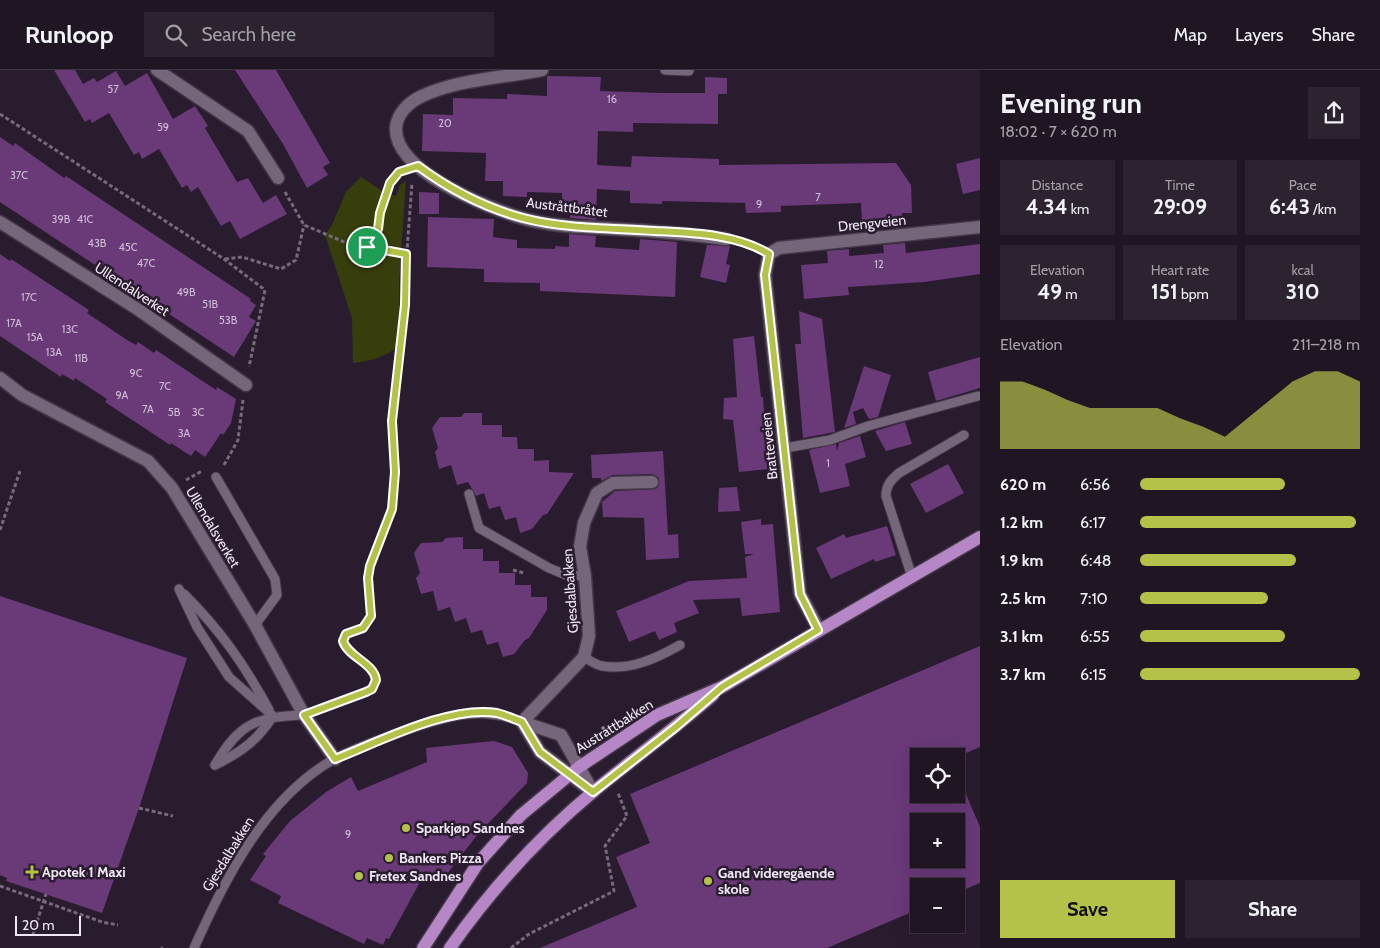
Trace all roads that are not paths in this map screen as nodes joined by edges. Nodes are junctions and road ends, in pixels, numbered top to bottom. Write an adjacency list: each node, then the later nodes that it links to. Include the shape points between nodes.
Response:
1 (157, 70): 5 (street, via 248,131)
2 (542, 70): 8 (street, Austråttbråtet, via 451,86 420,97 396,120 396,136 418,167 465,196 523,218 566,225)
3 (665, 70): 4 (lane)
4 (689, 71)
5 (278, 178)
6 (0, 222): 11 (street, Ullendalverket, via 139,310)
7 (980, 227): 9 (street, Drengveien, via 779,248)
8 (726, 239)
9 (769, 254): 14 (street, Bratteveien, via 765,275)
10 (0, 378): 21 (street, Ullendalsverket, via 22,395 148,461 172,488)
11 (246, 384)
12 (978, 396): 14 (lane, via 868,426 830,440)
13 (964, 435): 20 (lane, via 899,473 886,488)
14 (785, 448): 22 (street, Bratteveien, via 800,594)
15 (216, 477): 21 (lane, via 275,579 277,595)
16 (652, 482): 19 (street, Gjesdalbakken, via 613,483 597,493 584,523 580,547)
17 (468, 494): 19 (lane, via 479,528 549,568 566,575)
18 (980, 537): 20 (main road, Austråttbakken)
19 (585, 576): 24 (street, Gjesdalbakken, via 589,636)
20 (912, 577): 22 (main road, Austråttbakken)
21 (255, 625): 26 (street, Ullendalsverket)
22 (818, 630): 25 (main road, Austråttbakken)
23 (680, 644): 24 (lane, via 656,659 632,665 601,666)
24 (584, 657): 28 (street)
25 (722, 687): 30 (main road, Austråttbakken, via 657,715); 31 (main road, Austråttbakken)
26 (304, 715): 27 (lane); 29 (street, Ullendalsverket)
27 (273, 716): 27 (lane, via 254,722 228,743 215,765 240,753 263,732); 27 (lane, via 244,665 210,620 178,589 197,627 229,677)
28 (522, 722): 29 (lane, Gjesdalbakken, via 496,713 475,712 440,719); 30 (street, Gjesdalbakken, via 540,752); 30 (street, Gjesdalbakken, via 561,735)
29 (335, 759): 32 (lane, Gjesdalbakken, via 301,783 261,826 234,868)
30 (574, 771): 31 (street, Gjesdalbakken); 33 (main road, Austråttbakken, via 521,815 478,863)
31 (593, 792): 34 (main road, Austråttbakken, via 498,888)
32 (194, 948)
33 (423, 948)
34 (450, 948)

